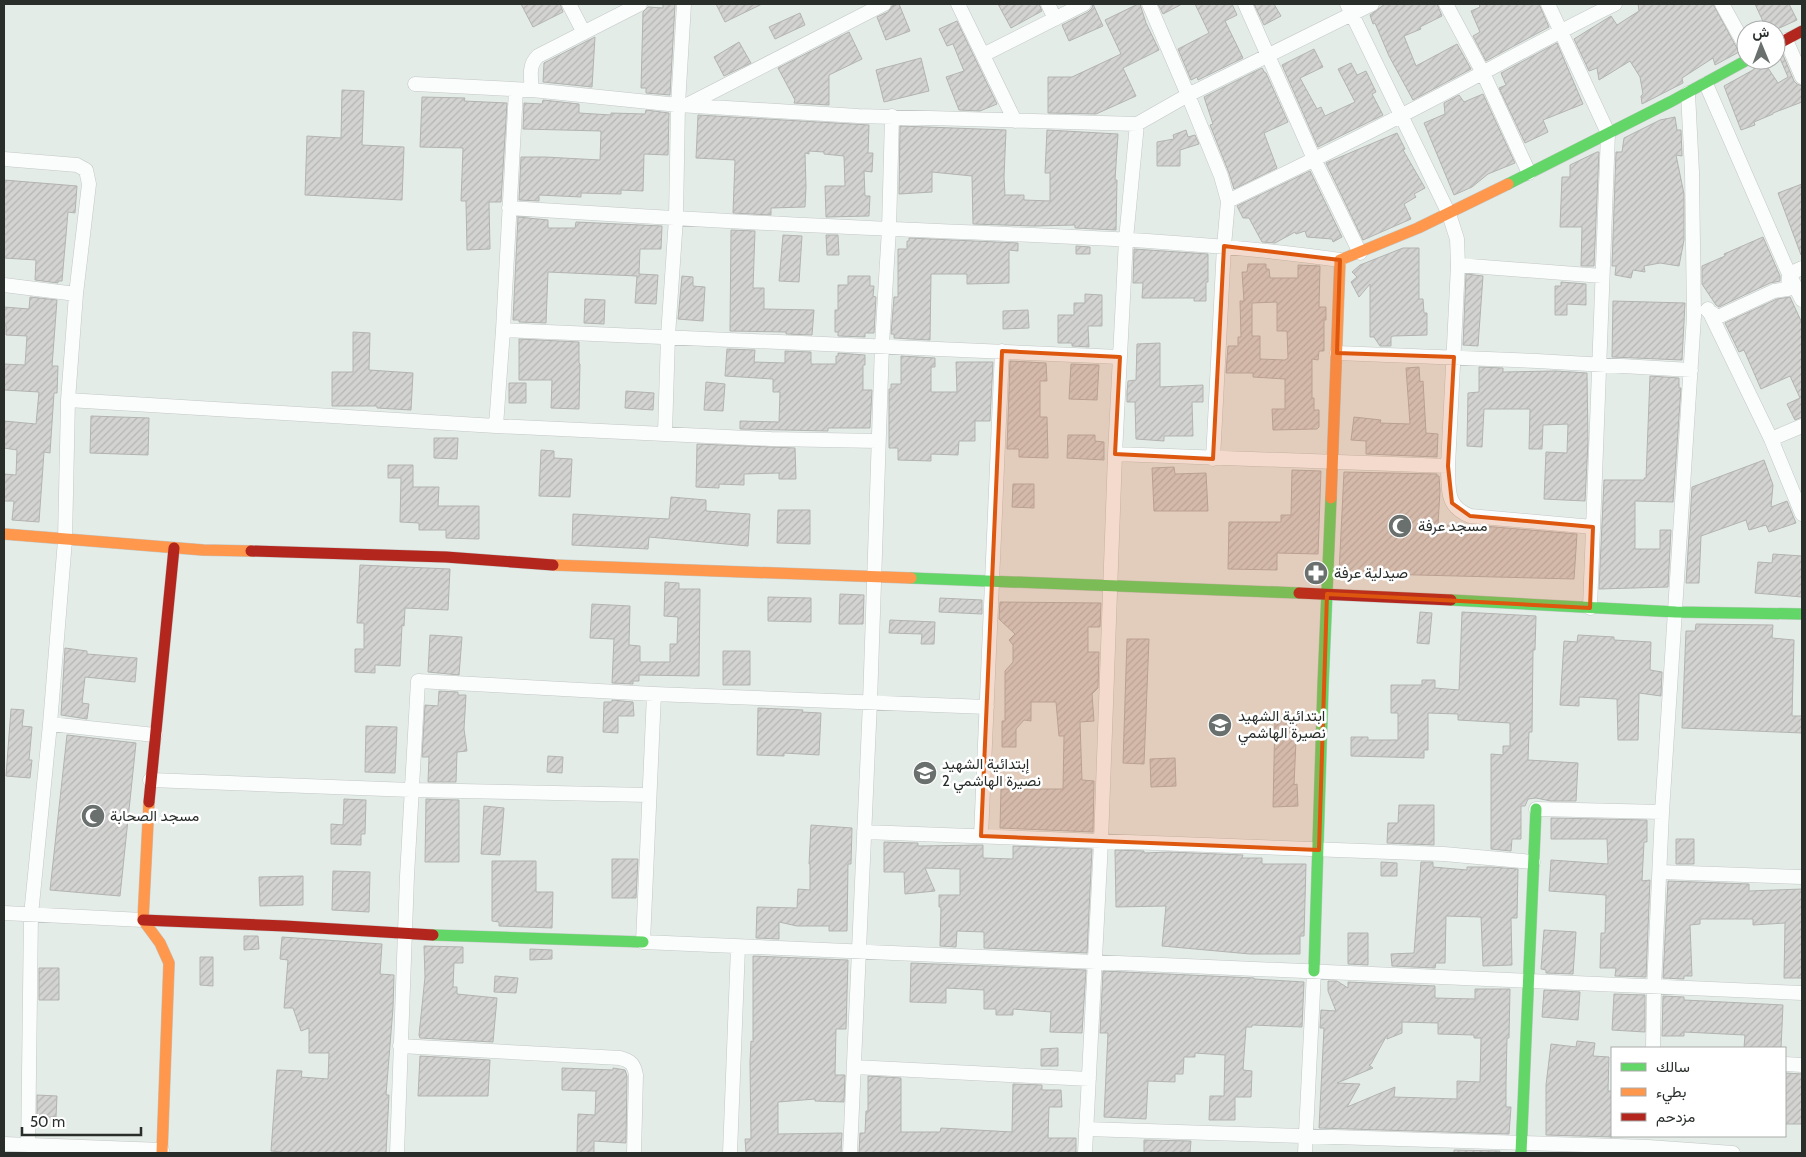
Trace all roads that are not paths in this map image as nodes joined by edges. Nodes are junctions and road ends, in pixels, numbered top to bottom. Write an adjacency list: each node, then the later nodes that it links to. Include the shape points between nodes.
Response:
1 (569, 4): 20 (street)
2 (640, 4): 20 (street)
3 (684, 4): 34 (street)
4 (884, 4): 34 (street)
5 (958, 4): 24 (street)
6 (1048, 4): 16 (street)
7 (1084, 4): 16 (street)
8 (1149, 4): 33 (street)
9 (1245, 4): 23 (street)
10 (1372, 4): 15 (street)
11 (1446, 4): 26 (street)
12 (1548, 4): 18 (street)
13 (1615, 4): 18 (street)
14 (1722, 4): 17 (street)
15 (1349, 9): 23 (street); 36 (street)
16 (1054, 19): 24 (street)
17 (1736, 29)
18 (1560, 31): 26 (street); 39 (street)
19 (1802, 31): 21 (street)
20 (584, 33): 31 (street, via 534,60)
21 (1786, 39)
22 (1786, 50): 27 (street)
23 (1267, 54): 33 (street); 41 (street)
24 (983, 55): 37 (street)
25 (1736, 66): 29 (street)
26 (1483, 73): 36 (street); 42 (street)
27 (1802, 77)
28 (415, 84): 30 (street)
29 (1706, 84): 32 (street); 54 (street)
30 (516, 90): 31 (street); 44 (street)
31 (532, 90): 34 (street)
32 (1688, 93): 39 (street); 60 (street)
33 (1188, 94): 38 (street); 43 (street)
34 (682, 105): 35 (street); 46 (street)
35 (892, 116): 37 (street); 47 (street)
36 (1401, 116): 41 (street); 45 (street)
37 (1015, 121): 38 (street)
38 (1137, 124): 48 (street)
39 (1608, 133): 42 (street); 55 (street)
40 (4, 159): 57 (street, via 69,163 86,170 89,184)
41 (1314, 159): 43 (street); 50 (street)
42 (1529, 173): 45 (street)
43 (1228, 201): 49 (street)
44 (509, 208): 46 (street); 61 (street)
45 (1449, 214): 50 (street); 52 (street, via 1456,239)
46 (676, 218): 47 (street); 62 (street)
47 (889, 229): 48 (street); 63 (street)
48 (1126, 239): 49 (street); 66 (street)
49 (1224, 246): 51 (street); 77 (street)
50 (1360, 253): 51 (street)
51 (1340, 260): 65 (street)
52 (1458, 265): 55 (street); 67 (street)
53 (1802, 268): 54 (street)
54 (1789, 274): 58 (street); 59 (street, via 1788,289 1774,291 1718,317)
55 (1602, 276): 68 (street)
56 (4, 286): 57 (street)
57 (76, 294): 70 (street)
58 (1802, 300)
59 (1708, 309): 60 (street); 74 (street)
60 (1694, 316): 69 (street)
61 (504, 330): 62 (street); 71 (street)
62 (668, 336): 63 (street); 73 (street)
63 (882, 346): 64 (street); 75 (street)
64 (1002, 351): 66 (street); 86 (street)
65 (1337, 353): 67 (street); 78 (street)
66 (1120, 357): 76 (street)
67 (1454, 357): 68 (street); 79 (street)
68 (1600, 366): 69 (street); 81 (street)
69 (1691, 370): 90 (street)
70 (68, 400): 71 (street); 83 (street)
71 (496, 426): 73 (street)
72 (1802, 426): 74 (street)
73 (665, 433): 75 (street)
74 (1770, 439): 80 (street)
75 (878, 442): 85 (street)
76 (1115, 454): 77 (street); 87 (street)
77 (1213, 459): 78 (street)
78 (1333, 463): 79 (street); 88 (street)
79 (1448, 466): 81 (street, via 1449,493 1460,512 1470,516)
80 (1802, 514)
81 (1594, 526): 89 (street)
82 (4, 534): 83 (street)
83 (65, 540): 84 (street); 95 (street)
84 (174, 548): 85 (street, via 446,557 594,568); 96 (street)
85 (874, 577): 86 (street); 93 (street)
86 (992, 581): 87 (street); 94 (street)
87 (1110, 586): 88 (street); 104 (street)
88 (1327, 594): 89 (street); 105 (street)
89 (1590, 608): 90 (street)
90 (1676, 612): 91 (street); 101 (street)
91 (1802, 614)
92 (654, 694): 93 (street); 98 (street, via 418,681); 99 (street)
93 (870, 702): 94 (street); 102 (street)
94 (987, 707): 103 (street)
95 (50, 724): 96 (street); 110 (street)
96 (154, 735): 97 (street)
97 (150, 780): 98 (street); 111 (street)
98 (412, 790): 99 (street); 112 (street)
99 (648, 795): 113 (street)
100 (1536, 809): 101 (street); 106 (street)
101 (1662, 812): 107 (street)
102 (864, 832): 103 (street); 115 (street)
103 (980, 836): 104 (street)
104 (1101, 842): 105 (street); 116 (street)
105 (1320, 850): 106 (street, via 1444,854); 117 (street)
106 (1533, 862): 118 (street)
107 (1660, 872): 108 (street); 119 (street)
108 (1802, 876)
109 (4, 913): 110 (street)
110 (31, 915): 111 (street); 132 (street)
111 (143, 920): 112 (street); 133 (street, via 160,943 169,963)
112 (404, 934): 113 (street); 121 (street)
113 (643, 942): 114 (street)
114 (738, 947): 115 (street); 136 (street)
115 (860, 952): 116 (street); 125 (street)
116 (1094, 963): 117 (street); 126 (street)
117 (1314, 971): 118 (street); 128 (street)
118 (1528, 981): 119 (street); 131 (street)
119 (1654, 987): 120 (street); 122 (street)
120 (1802, 994)
121 (400, 1046): 134 (street); 135 (street, via 630,1061 636,1075)
122 (1653, 1047)
123 (1786, 1064): 124 (street)
124 (1802, 1065)
125 (854, 1067): 126 (street); 137 (street)
126 (1089, 1079): 127 (street)
127 (1086, 1129): 128 (street); 138 (street)
128 (1306, 1135): 131 (street); 139 (street)
129 (4, 1144): 132 (street)
130 (1649, 1145): 131 (street); 140 (street)
131 (1521, 1148)
132 (28, 1149): 133 (street)
133 (162, 1152)
134 (397, 1153)
135 (634, 1153)
136 (730, 1153)
137 (850, 1153)
138 (1085, 1153)
139 (1305, 1153)
140 (1733, 1153)

